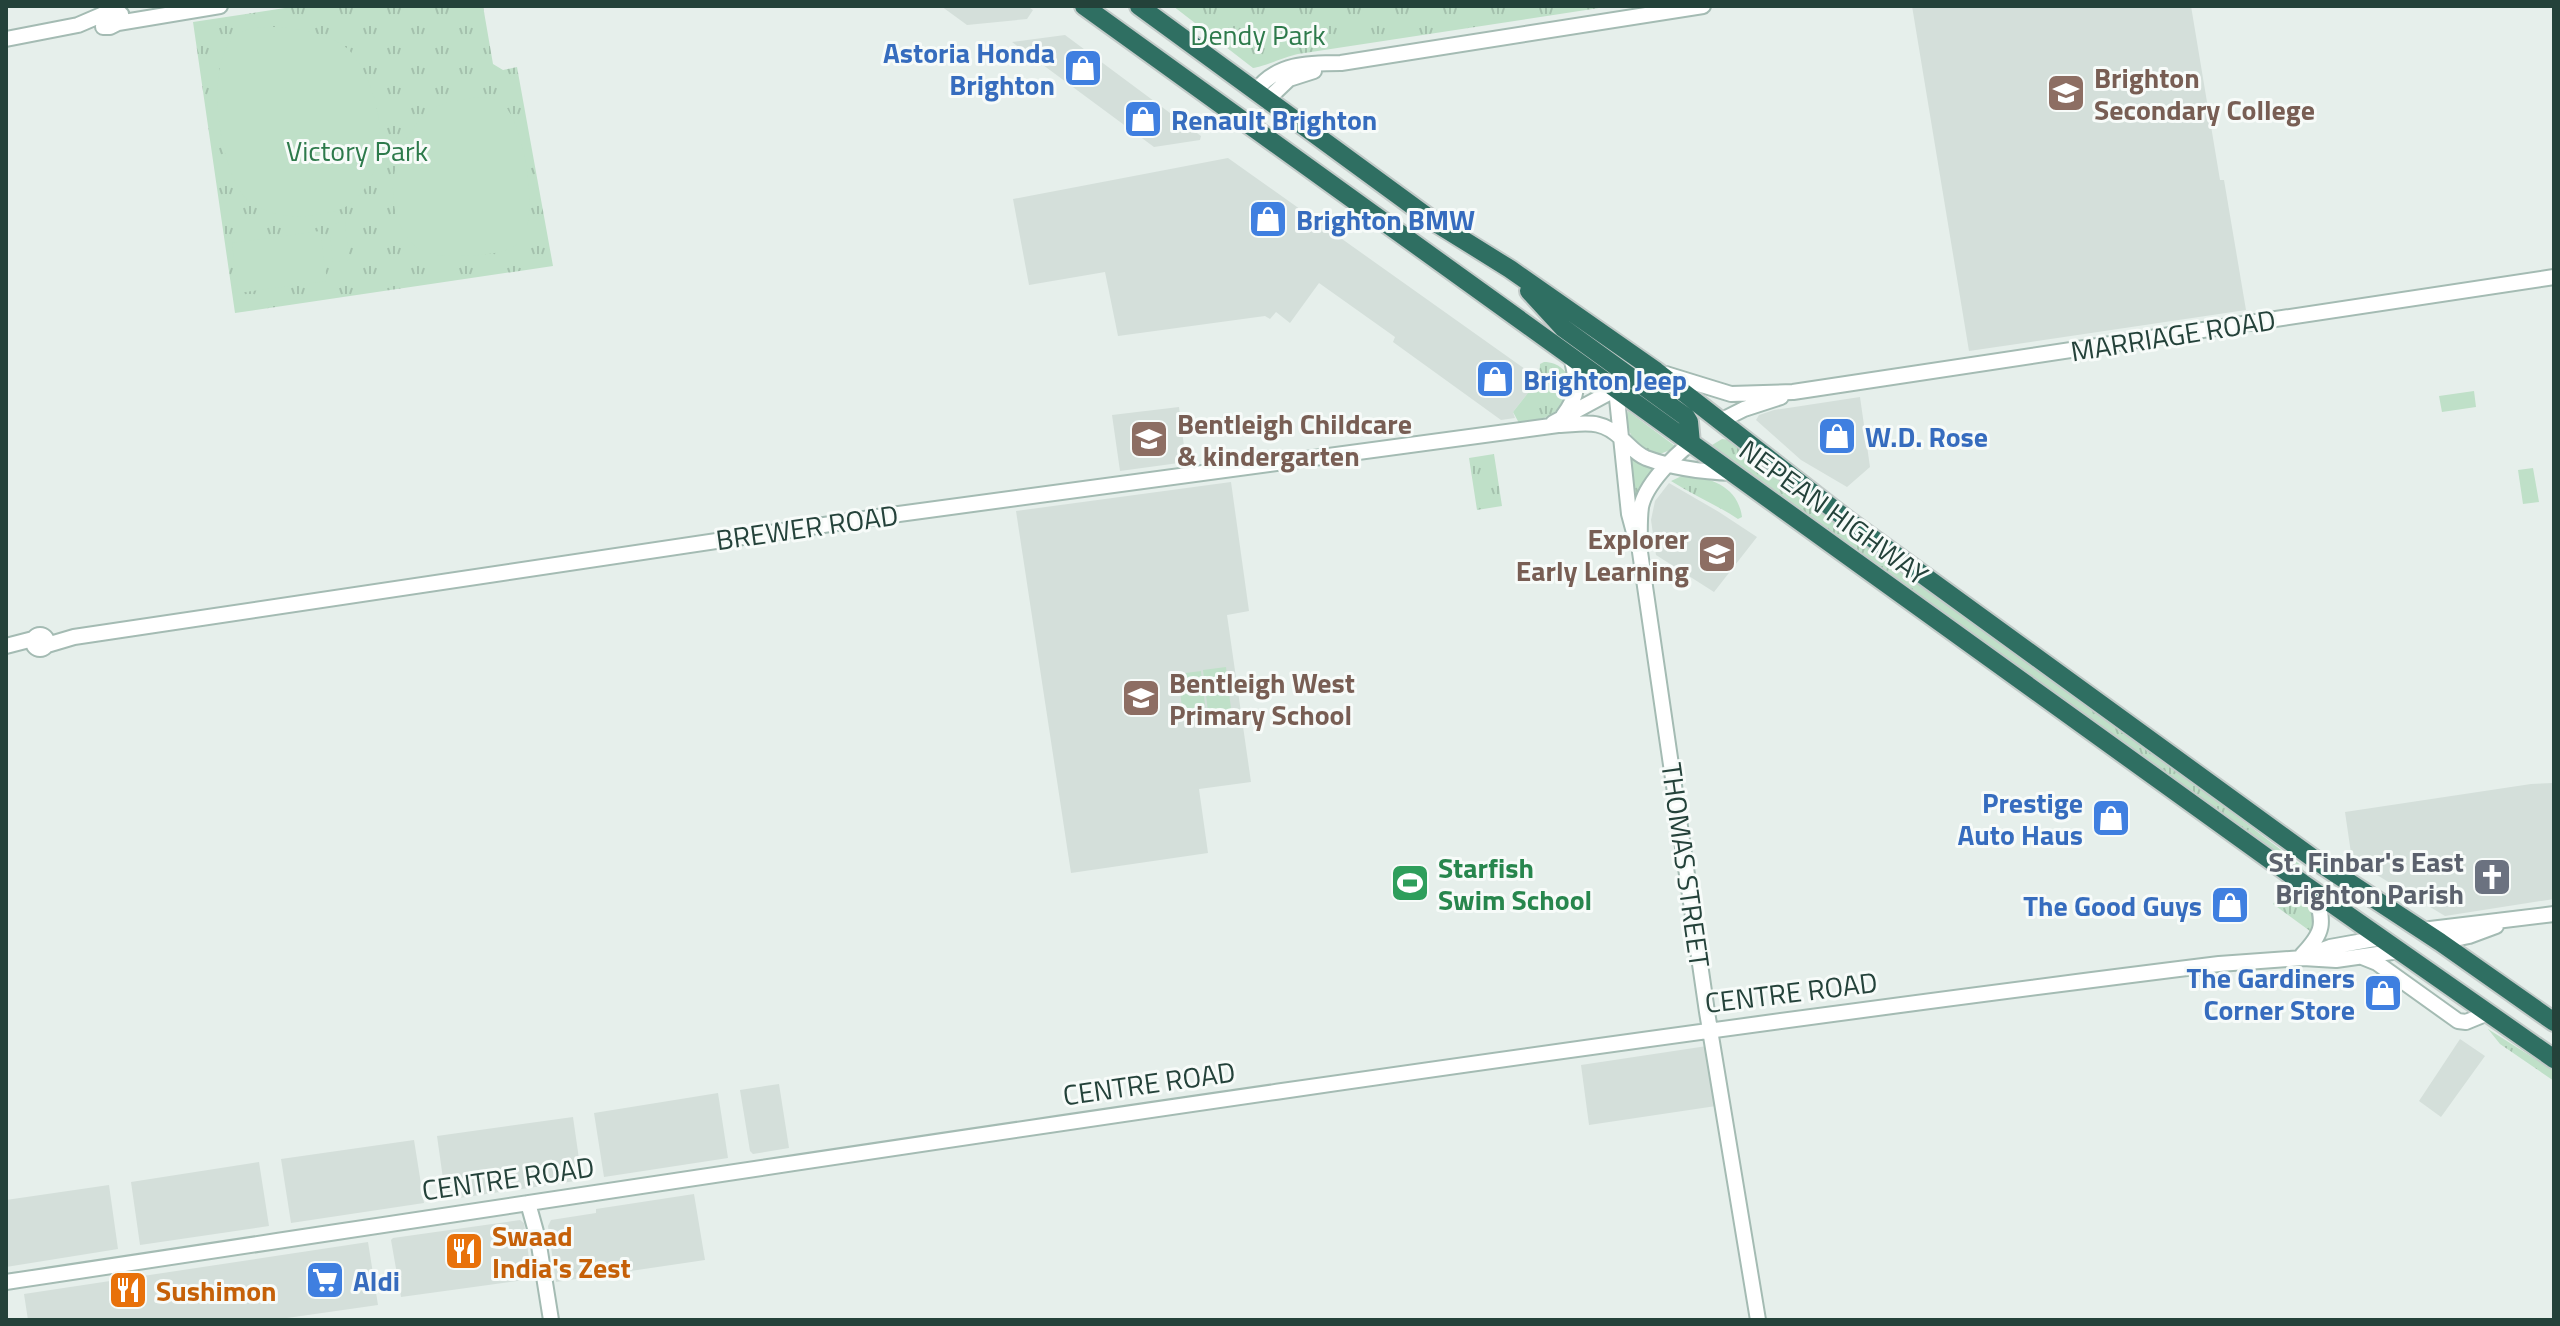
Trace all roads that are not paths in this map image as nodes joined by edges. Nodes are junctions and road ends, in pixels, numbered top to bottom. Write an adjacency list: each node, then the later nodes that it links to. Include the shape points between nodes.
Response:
1 (220, 6): 5 (street)
2 (1084, 6): 8 (highway, NEPEAN HIGHWAY)
3 (1139, 6): 6 (highway, NEPEAN HIGHWAY)
4 (1703, 6): 7 (street, via 1287,68 1268,77)
5 (6, 39)
6 (1206, 57): 7 (highway, NEPEAN HIGHWAY); 8 (highway, via 1218,79)
7 (1261, 96): 9 (highway); 10 (highway, NEPEAN HIGHWAY)
8 (1212, 98): 9 (highway, NEPEAN HIGHWAY)
9 (1245, 121): 11 (highway, NEPEAN HIGHWAY)
10 (1313, 136): 11 (highway); 12 (highway, NEPEAN HIGHWAY)
11 (1306, 165): 14 (highway, NEPEAN HIGHWAY)
12 (1513, 272): 14 (highway); 15 (highway, NEPEAN HIGHWAY)
13 (2554, 277): 18 (street, MARRIAGE ROAD)
14 (1574, 350): 16 (highway); 17 (highway, NEPEAN HIGHWAY); 21 (street, via 1577,388)
15 (1654, 370): 16 (highway); 19 (street, MARRIAGE ROAD, via 1727,394); 20 (highway, NEPEAN HIGHWAY)
16 (1635, 379): 17 (highway); 24 (highway, via 1687,418)
17 (1616, 389): 21 (street, BREWER ROAD); 23 (street, THOMAS STREET); 24 (highway, NEPEAN HIGHWAY)
18 (1793, 392): 19 (street, MARRIAGE ROAD); 20 (street, MARRIAGE ROAD)
19 (1747, 394): 20 (street, via 1729,399)
20 (1718, 417): 24 (highway); 29 (highway, NEPEAN HIGHWAY, via 1850,522)
21 (1561, 419): 22 (street, BREWER ROAD)
22 (1541, 427): 23 (street, BREWER ROAD, via 1596,423); 28 (street, BREWER ROAD, via 884,516)
23 (1621, 437): 25 (street, BREWER ROAD, via 1642,456); 27 (street, THOMAS STREET, via 1630,519)
24 (1691, 443): 25 (street, THOMAS STREET); 26 (highway, NEPEAN HIGHWAY)
25 (1669, 464): 26 (street, BREWER ROAD); 27 (street, THOMAS STREET, via 1642,504)
26 (1733, 473): 30 (highway, NEPEAN HIGHWAY)
27 (1640, 552): 41 (street, THOMAS STREET)
28 (7, 646)
29 (2321, 864): 30 (highway); 33 (highway, NEPEAN HIGHWAY)
30 (2310, 889): 34 (highway, NEPEAN HIGHWAY); 38 (street, via 2322,928)
31 (2554, 914): 32 (street, CENTRE ROAD)
32 (2512, 921): 33 (street, CENTRE ROAD); 35 (street, CENTRE ROAD)
33 (2422, 930): 34 (highway, CENTRE ROAD); 35 (highway, NEPEAN HIGHWAY)
34 (2380, 938): 36 (highway, NEPEAN HIGHWAY); 38 (street, CENTRE ROAD)
35 (2440, 942): 36 (highway, CENTRE ROAD); 40 (highway, NEPEAN HIGHWAY)
36 (2399, 951): 37 (street, CENTRE ROAD); 39 (highway, NEPEAN HIGHWAY)
37 (2362, 957): 38 (street, CENTRE ROAD); 39 (street, via 2458,1021)
38 (2301, 958): 41 (street, CENTRE ROAD, via 2206,965)
39 (2488, 1013): 42 (highway, NEPEAN HIGHWAY)
40 (2554, 1022)
41 (1710, 1031): 43 (street, CENTRE ROAD); 46 (street, THOMAS STREET)
42 (2554, 1059)
43 (532, 1203): 44 (street, CENTRE ROAD); 45 (street)
44 (6, 1282)
45 (551, 1320)
46 (1758, 1320)

